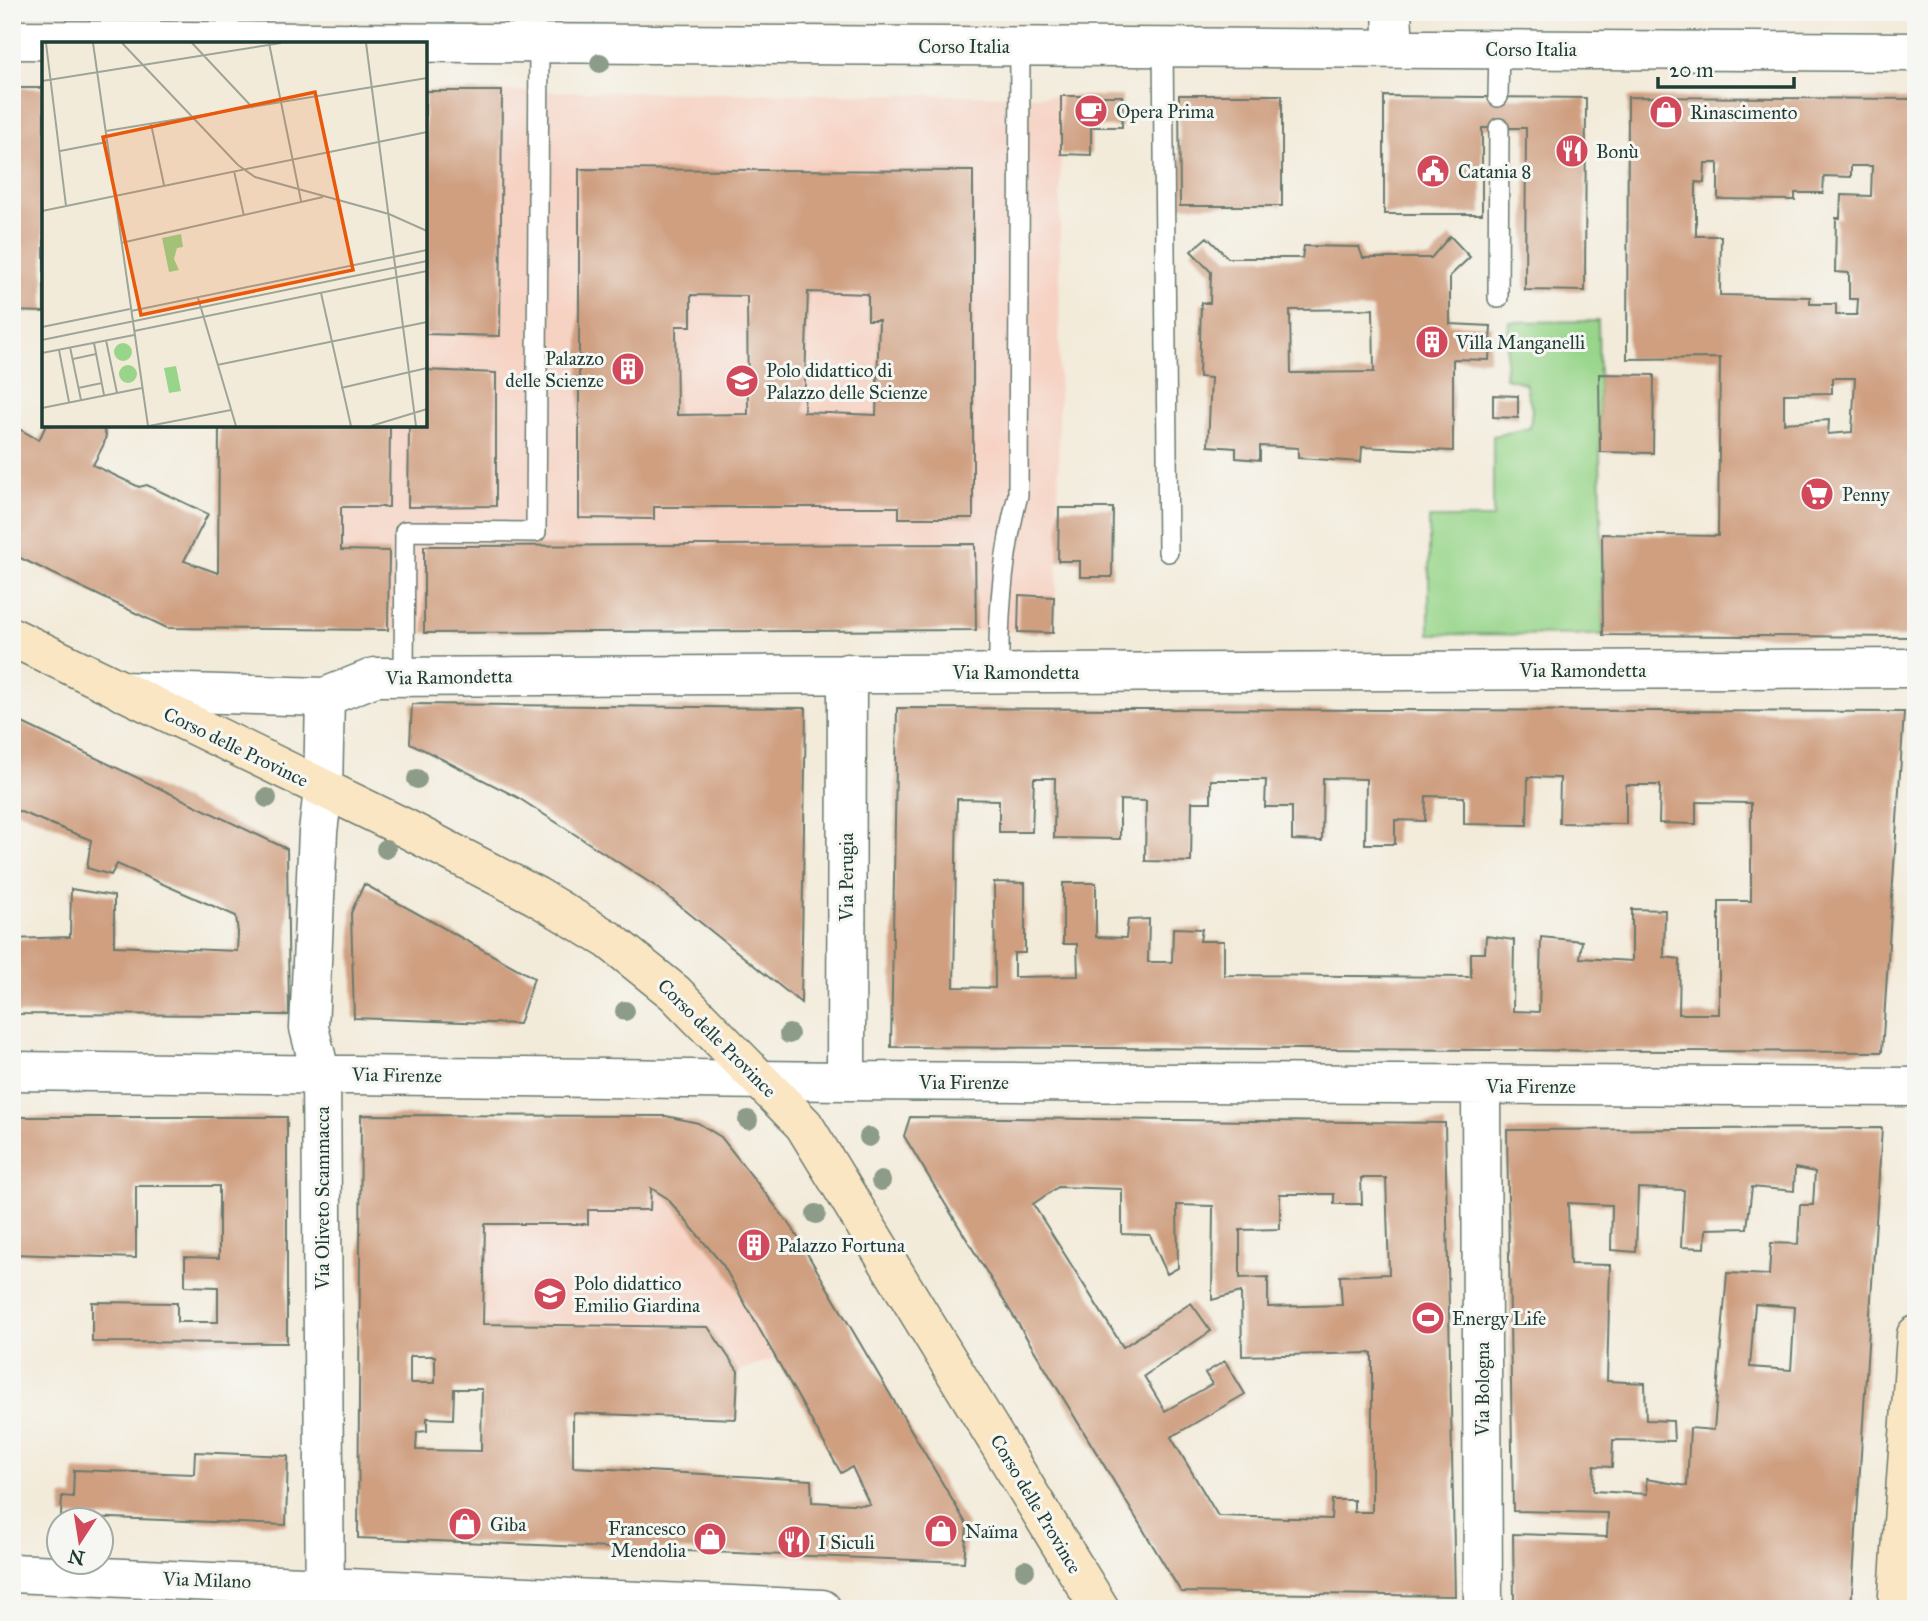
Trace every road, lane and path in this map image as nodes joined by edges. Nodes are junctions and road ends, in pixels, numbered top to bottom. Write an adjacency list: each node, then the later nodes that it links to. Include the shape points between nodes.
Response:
1 (494, 28): 3 (street, Corso Italia); 4 (street, Corso Italia)
2 (1393, 30): 6 (street, Corso Italia); 7 (street, Corso Italia)
3 (12, 40)
4 (539, 44): 5 (street, Corso Italia); 17 (lane, via 536,531 405,531)
5 (1020, 47): 6 (street, Corso Italia); 16 (lane, via 1018,495 1008,533)
6 (1163, 47): 12 (lane)
7 (1499, 49): 8 (street, Corso Italia); 9 (lane)
8 (1916, 52)
9 (1498, 97)
10 (1499, 128): 11 (lane)
11 (1497, 298)
12 (1168, 552)
13 (12, 637): 18 (main road, Corso delle Province)
14 (1916, 668): 16 (street, Via Ramondetta)
15 (847, 673): 16 (street, Via Ramondetta); 17 (street, Via Ramondetta); 24 (street, Via Perugia)
16 (999, 673)
17 (404, 677): 19 (street, Via Ramondetta, via 375,677)
18 (121, 691): 19 (street, Via Ramondetta); 20 (main road, Corso delle Province)
19 (325, 697): 20 (street, Via Oliveto Scammacca)
20 (323, 789): 22 (street, Via Oliveto Scammacca, via 309,1028); 23 (main road, Corso delle Province, via 536,896 609,940 675,993)
21 (12, 1072): 22 (street, Via Firenze)
22 (321, 1074): 23 (street, Via Firenze); 30 (street, Via Oliveto Scammacca)
23 (760, 1079): 24 (street, Via Firenze); 33 (main road, Corso delle Province, via 804,1125)
24 (846, 1081): 25 (street, Via Firenze)
25 (1481, 1085): 26 (street, Via Firenze); 34 (street, Via Bologna)
26 (1916, 1087)
27 (1916, 1335): 28 (main road)
28 (1908, 1570): 35 (main road)
29 (12, 1573): 30 (street, Via Milano)
30 (325, 1597): 31 (street, Via Milano)
31 (576, 1602): 32 (street, Via Milano)
32 (822, 1609)
33 (1100, 1609)
34 (1483, 1609)
35 (1897, 1609)

